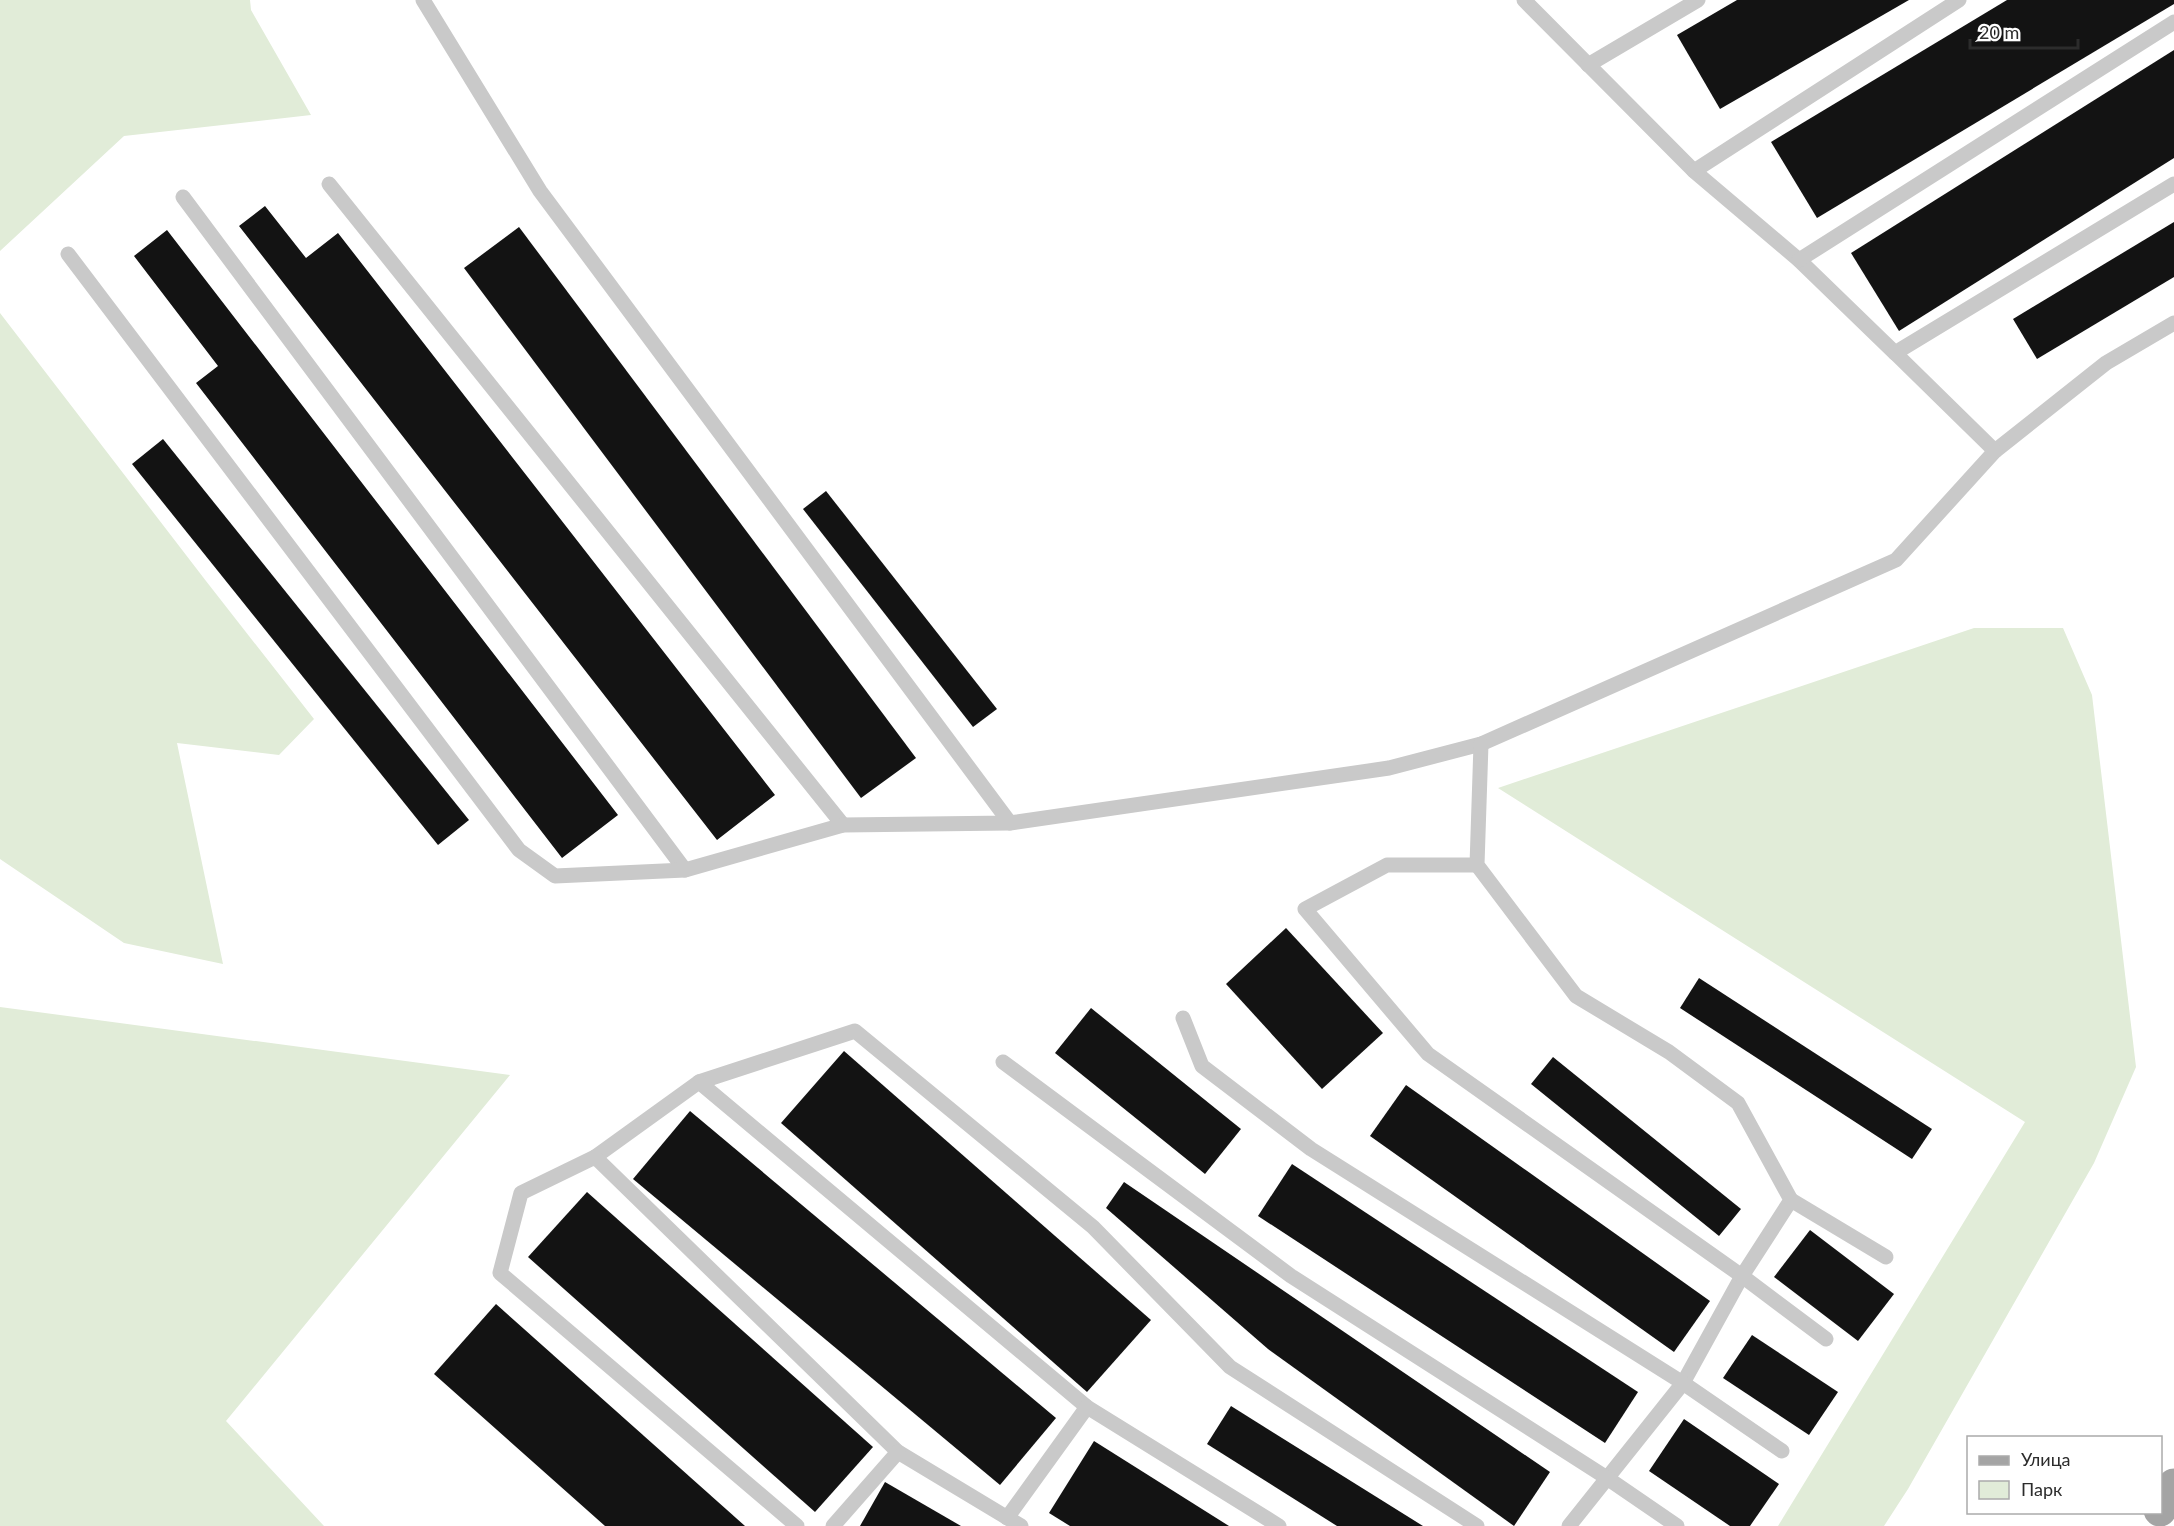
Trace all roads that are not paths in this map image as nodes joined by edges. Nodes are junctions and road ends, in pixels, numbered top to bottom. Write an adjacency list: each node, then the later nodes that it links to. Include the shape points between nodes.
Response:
1 (423, 0): 17 (lane, via 540,191)
2 (1524, 0): 6 (lane)
3 (1698, 0): 6 (lane)
4 (1959, 0): 7 (lane)
5 (2174, 22): 12 (lane)
6 (1588, 64): 7 (lane)
7 (1694, 171): 12 (lane)
8 (329, 184): 18 (lane)
9 (2174, 184): 14 (lane)
10 (183, 197): 20 (lane)
11 (68, 254): 20 (lane, via 519,850 555,876)
12 (1798, 260): 14 (lane)
13 (2174, 323): 15 (lane, via 2106,363)
14 (1895, 353): 15 (lane)
15 (1995, 451): 16 (lane, via 1896,560)
16 (1481, 744): 17 (lane, via 1389,768); 19 (lane)
17 (1010, 823): 18 (lane)
18 (843, 825): 20 (lane)
19 (1477, 865): 25 (lane, via 1576,996 1669,1052 1738,1103); 27 (lane, via 1387,865 1305,909 1428,1054)
20 (685, 870)
21 (1183, 1018): 29 (lane, via 1202,1065 1311,1149)
22 (1003, 1062): 33 (lane, via 1291,1276)
23 (699, 1082): 24 (lane); 30 (lane); 41 (lane, via 855,1031 1093,1227 1230,1367)
24 (595, 1157): 32 (lane); 37 (lane, via 521,1193 500,1273)
25 (1791, 1200): 26 (lane); 27 (lane)
26 (1886, 1257)
27 (1742, 1276): 28 (lane); 29 (lane)
28 (1826, 1340)
29 (1683, 1383): 31 (lane); 33 (lane)
30 (1087, 1407): 36 (lane); 40 (lane)
31 (1782, 1451)
32 (898, 1452): 36 (lane); 38 (lane)
33 (1607, 1478): 42 (lane); 43 (lane)
34 (2174, 1485): 35 (main road)
35 (2162, 1507)
36 (1007, 1518): 39 (lane)
37 (798, 1526)
38 (833, 1526)
39 (1021, 1526)
40 (1279, 1526)
41 (1477, 1526)
42 (1569, 1526)
43 (1677, 1526)

